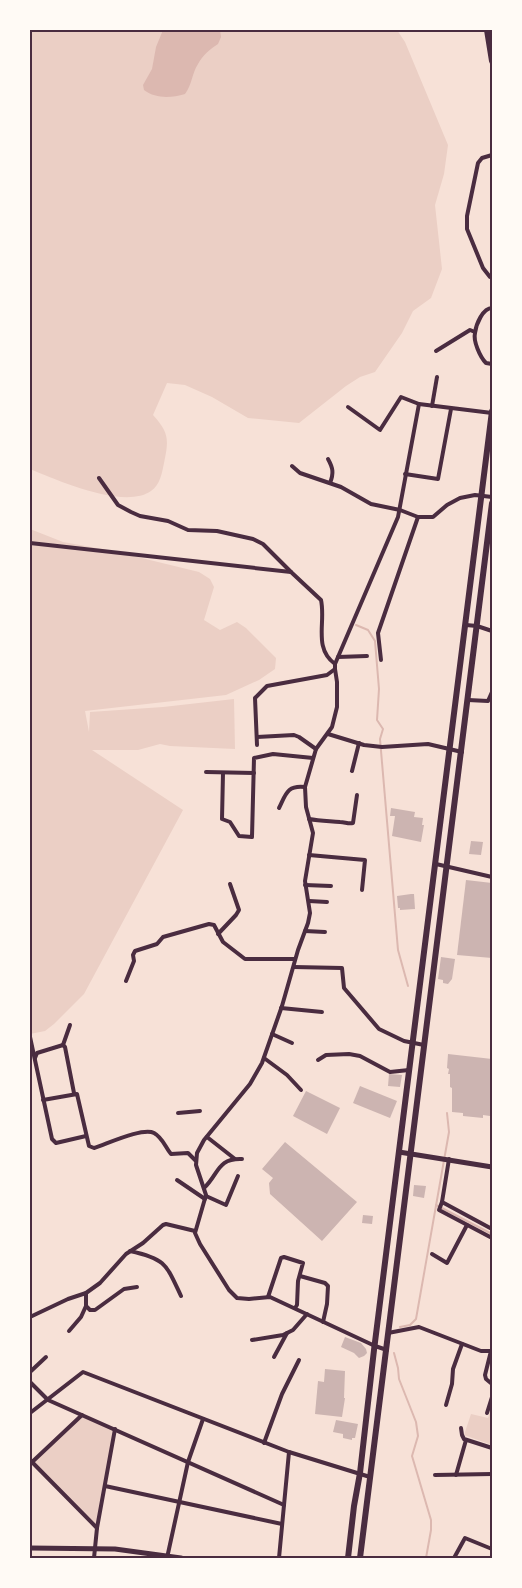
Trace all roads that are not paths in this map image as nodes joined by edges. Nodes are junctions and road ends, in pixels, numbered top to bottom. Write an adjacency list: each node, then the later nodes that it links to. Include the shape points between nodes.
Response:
1 (487, 30): 2 (main road)
2 (492, 61)
3 (492, 155): 4 (street, via 482,158 478,164 467,216 467,229 475,250 483,268)
4 (492, 277)
5 (492, 308): 6 (street, via 484,311)
6 (475, 332): 7 (street, via 470,330); 8 (street, via 482,359)
7 (436, 351)
8 (492, 364)
9 (436, 377): 11 (street)
10 (418, 404): 11 (street); 12 (street, via 401,397 380,430); 17 (street)
11 (432, 406): 13 (street)
12 (348, 407)
13 (452, 409): 14 (street); 17 (street, via 438,479)
14 (492, 412): 20 (main road)
15 (328, 459): 19 (street, via 333,468)
16 (292, 466): 19 (street, via 300,473)
17 (406, 474): 23 (street)
18 (99, 478): 27 (street, via 118,505 130,512 168,521 188,530 217,531 253,539 263,544)
19 (330, 483): 23 (street, via 371,504)
20 (482, 496): 21 (street); 24 (street, via 460,498 433,517); 28 (main road)
21 (492, 497)
22 (492, 502): 25 (main road)
23 (400, 510): 24 (street); 32 (street)
24 (418, 517): 33 (street, via 378,633)
25 (491, 528): 29 (main road)
26 (30, 543): 27 (street)
27 (291, 572): 34 (street, via 321,600 321,644 329,660)
28 (466, 625): 29 (street); 43 (main road)
29 (477, 626): 30 (street); 37 (main road)
30 (492, 631)
31 (367, 656): 32 (street)
32 (338, 657): 34 (street)
33 (380, 660)
34 (335, 664): 35 (street)
35 (335, 669): 38 (street, via 337,707); 39 (street, via 327,674 268,686 255,698)
36 (492, 692): 37 (street, via 488,701)
37 (468, 700): 44 (main road)
38 (328, 734): 40 (street); 42 (street)
39 (257, 737): 41 (street); 42 (street, via 299,736)
40 (359, 743): 43 (street, via 380,746 428,744); 46 (street)
41 (257, 745)
42 (316, 749): 45 (street)
43 (450, 749): 44 (street); 55 (main road)
44 (462, 752): 56 (main road)
45 (313, 758): 49 (street, via 273,754 254,758); 50 (street)
46 (352, 771)
47 (206, 772): 48 (street)
48 (223, 773): 49 (street); 49 (street, via 222,819 230,822 239,836 252,837)
49 (254, 774)
50 (305, 787): 52 (street, via 295,786 287,791); 53 (street)
51 (357, 795): 53 (street, via 353,823)
52 (279, 808)
53 (309, 819): 54 (street, via 313,834)
54 (310, 855): 59 (street); 61 (street, via 365,860)
55 (436, 864): 56 (street); 76 (main road)
56 (447, 866): 57 (street); 78 (main road)
57 (492, 877)
58 (230, 884): 66 (street, via 239,910)
59 (305, 885): 60 (street); 62 (street)
60 (330, 886)
61 (362, 890)
62 (309, 901): 63 (street); 64 (street, via 310,913)
63 (327, 902)
64 (305, 931): 65 (street); 67 (street)
65 (325, 932)
66 (218, 934): 67 (street, via 223,942 246,959); 69 (street, via 214,925 209,924 164,937 157,944 135,951)
67 (295, 959): 68 (street)
68 (294, 966): 70 (street); 76 (street, via 342,968 344,988 379,1029)
69 (126, 981)
70 (281, 1008): 71 (street); 73 (street)
71 (322, 1012)
72 (70, 1025): 77 (street)
73 (272, 1034): 75 (street); 80 (street)
74 (30, 1037): 79 (street)
75 (292, 1043)
76 (413, 1043): 78 (street); 82 (main road)
77 (63, 1045): 79 (street, via 37,1053); 84 (street)
78 (424, 1045): 91 (main road)
79 (34, 1058): 85 (street)
80 (264, 1058): 83 (street, via 287,1075); 89 (street, via 250,1084)
81 (318, 1060): 82 (street, via 326,1055 349,1054 390,1072)
82 (409, 1070): 90 (main road)
83 (300, 1090)
84 (74, 1093): 85 (street); 88 (street, via 77,1094)
85 (43, 1100): 88 (street, via 54,1142)
86 (200, 1111): 87 (street)
87 (178, 1113)
88 (86, 1136): 95 (street, via 89,1146 94,1148 145,1131 163,1140 171,1154 188,1154)
89 (207, 1137): 92 (street); 95 (street)
90 (399, 1152): 91 (street); 123 (main road)
91 (412, 1153): 94 (street); 120 (main road)
92 (235, 1159): 93 (street); 99 (street, via 223,1164)
93 (242, 1159)
94 (445, 1159): 96 (street); 101 (street)
95 (195, 1160): 99 (street)
96 (492, 1167)
97 (238, 1176): 100 (street, via 226,1205)
98 (177, 1180): 100 (street)
99 (204, 1188): 100 (street)
100 (205, 1198): 104 (street)
101 (441, 1205): 102 (street, via 439,1210); 103 (street)
102 (467, 1225): 105 (street); 107 (street, via 447,1263)
103 (492, 1229)
104 (195, 1231): 106 (street, via 162,1225); 112 (street, via 200,1244 236,1298)
105 (492, 1238)
106 (130, 1251): 110 (street); 111 (street, via 166,1265)
107 (432, 1254)
108 (300, 1276): 112 (street, via 303,1263 281,1258); 114 (street); 117 (street, via 328,1286)
109 (137, 1287): 113 (street, via 124,1289 95,1310)
110 (86, 1293): 113 (street); 116 (street)
111 (181, 1296)
112 (268, 1297): 114 (street)
113 (86, 1306): 118 (street, via 81,1318)
114 (295, 1308): 115 (street)
115 (307, 1314): 117 (street); 119 (street, via 294,1330)
116 (30, 1318)
117 (323, 1322): 123 (street)
118 (69, 1331)
119 (286, 1333): 121 (street); 127 (street)
120 (388, 1333): 122 (street, via 419,1326); 124 (main road)
121 (252, 1340)
122 (462, 1344): 125 (street); 134 (street)
123 (375, 1346): 124 (street); 147 (main road)
124 (387, 1350): 151 (main road)
125 (492, 1351): 131 (street, via 485,1375)
126 (46, 1357): 129 (street)
127 (274, 1357)
128 (299, 1360): 142 (street)
129 (30, 1372)
130 (30, 1382): 133 (street)
131 (492, 1384)
132 (492, 1397): 136 (street)
133 (48, 1400): 135 (street); 137 (street); 138 (street, via 83,1372)
134 (446, 1405)
135 (30, 1413)
136 (487, 1413)
137 (82, 1415): 140 (street); 145 (street)
138 (203, 1419): 142 (street); 146 (street)
139 (461, 1428): 141 (street, via 462,1437)
140 (114, 1429): 146 (street); 152 (street)
141 (466, 1440): 143 (street); 150 (street)
142 (264, 1443): 144 (street)
143 (492, 1448)
144 (289, 1452): 147 (street); 154 (street)
145 (31, 1462): 156 (street)
146 (188, 1462): 153 (street); 154 (street)
147 (360, 1473): 151 (street); 164 (main road)
148 (492, 1474): 150 (street)
149 (435, 1475): 150 (street)
150 (456, 1475)
151 (371, 1477): 165 (main road)
152 (105, 1486): 153 (street); 156 (street)
153 (178, 1502): 155 (street); 160 (street)
154 (284, 1505): 155 (street)
155 (282, 1524): 163 (street)
156 (97, 1528): 158 (street)
157 (30, 1548): 158 (street)
158 (95, 1549): 160 (street, via 137,1551); 161 (street)
159 (492, 1549): 166 (street, via 465,1538)
160 (168, 1557): 162 (street)
161 (94, 1558)
162 (181, 1558)
163 (279, 1558)
164 (348, 1558)
165 (360, 1558)
166 (454, 1558)

